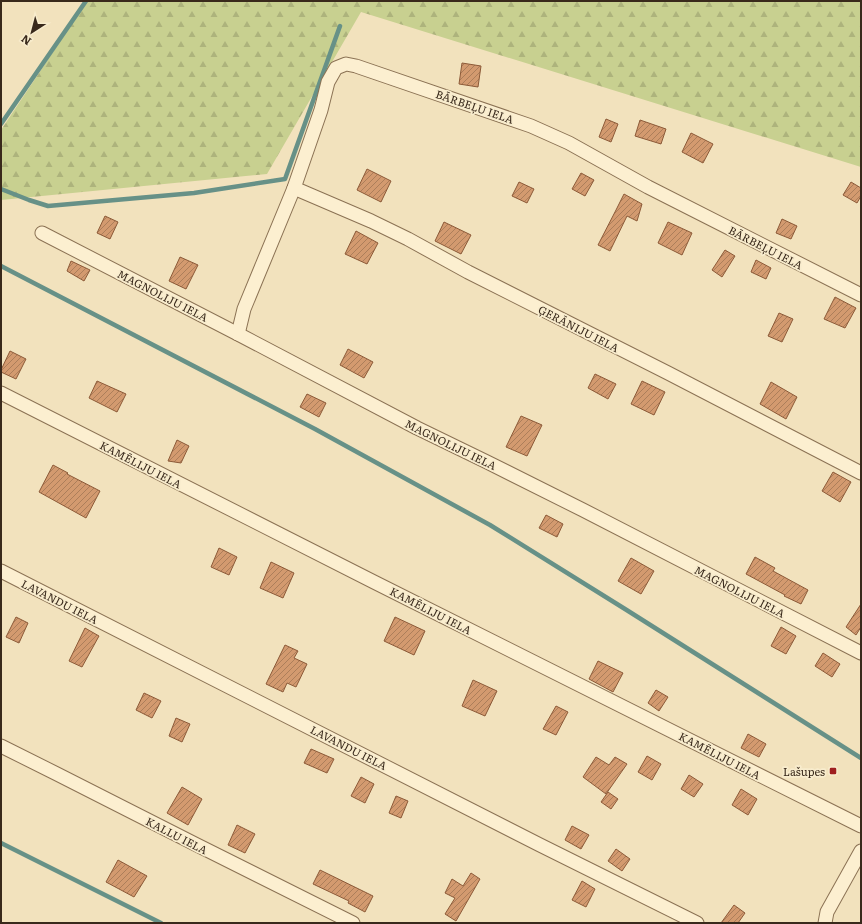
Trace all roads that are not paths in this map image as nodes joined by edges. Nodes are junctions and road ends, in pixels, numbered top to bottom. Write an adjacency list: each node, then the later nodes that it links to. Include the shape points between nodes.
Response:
1 (294, 188): 3 (street, BĀRBEĻU IELA, via 328,82 336,68 346,64 530,126 569,143 648,187); 4 (street, BĀRBEĻU IELA, via 244,310); 6 (street, ĢERĀNIJU IELA, via 408,239)
2 (42, 233): 4 (street, MAGNOLIJU IELA)
3 (861, 295)
4 (238, 334): 8 (street, MAGNOLIJU IELA, via 417,428 528,482)
5 (1, 393): 10 (street, KAMĒLIJU IELA)
6 (861, 473)
7 (1, 571): 13 (street, LAVANDU IELA)
8 (861, 653)
9 (1, 746): 12 (street, KALLU IELA)
10 (861, 826)
11 (861, 851): 14 (street, via 827,912)
12 (353, 923)
13 (697, 923)
14 (825, 923)

